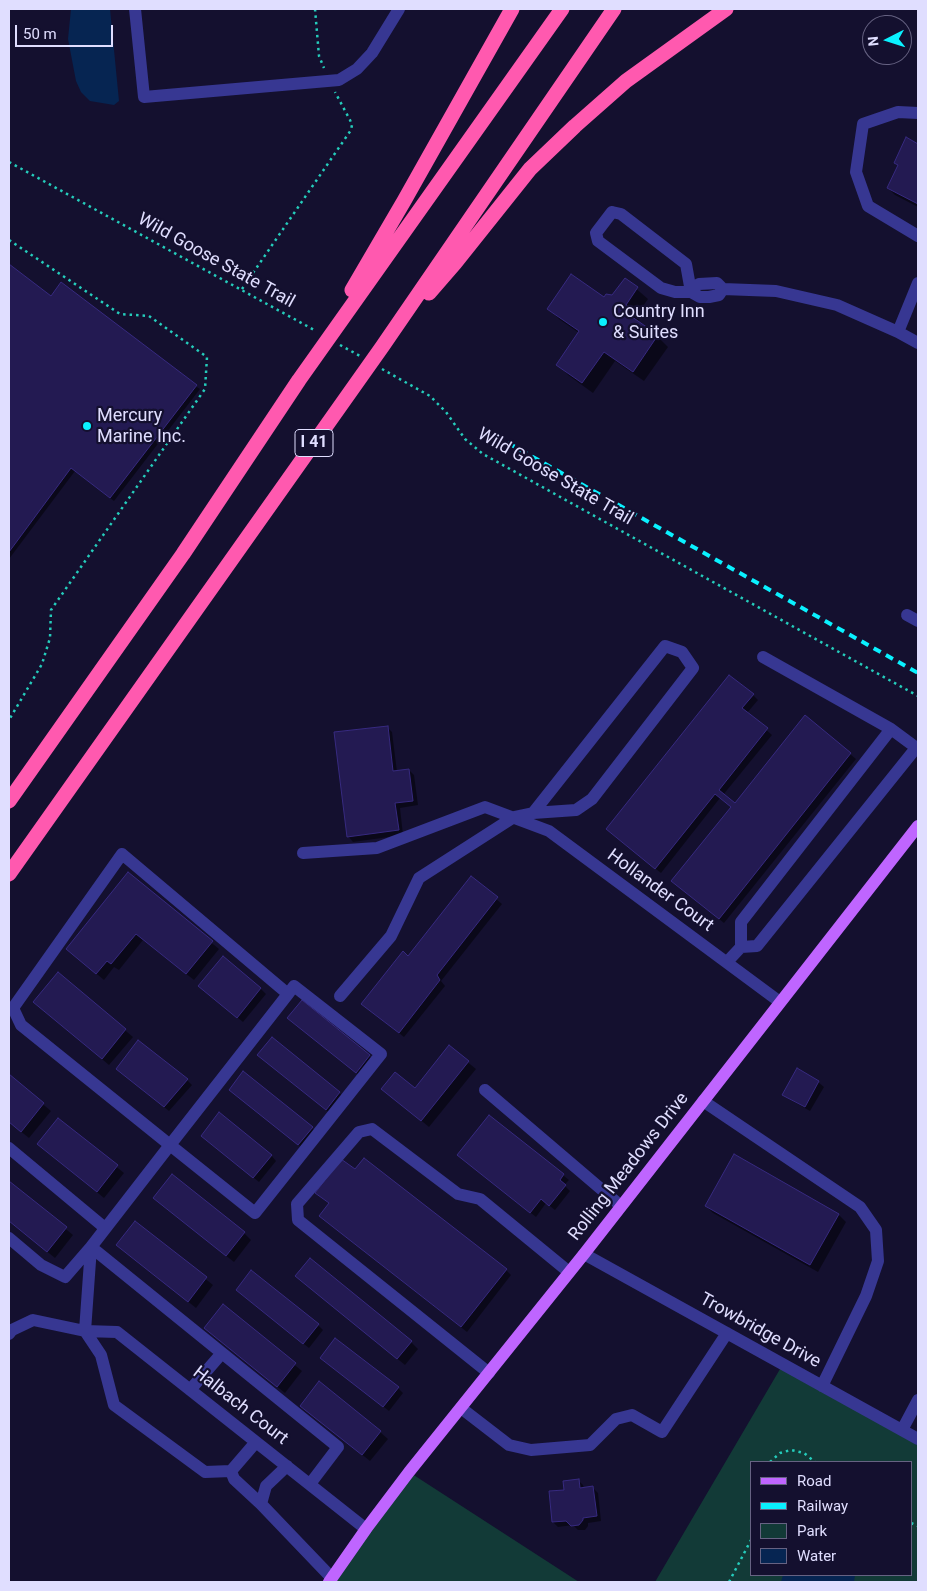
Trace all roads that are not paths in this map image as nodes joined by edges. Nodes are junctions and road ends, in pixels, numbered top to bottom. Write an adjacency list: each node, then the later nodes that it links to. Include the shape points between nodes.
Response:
1 (136, 9): 2 (street, via 144,97 339,80 357,69 372,53)
2 (399, 9)
3 (512, 9): 14 (highway)
4 (562, 9): 14 (highway, I 41)
5 (614, 9): 13 (highway, I 41)
6 (726, 9): 13 (highway, via 626,81 530,169)
7 (918, 113): 8 (street, via 898,112 863,124 856,172 868,206)
8 (918, 236)
9 (918, 283): 11 (street)
10 (691, 292): 10 (street, via 661,288 598,241 596,233 609,214 621,214 686,264); 11 (street, via 699,284 717,283 723,289 776,291 837,305)
11 (898, 332): 12 (street)
12 (918, 343)
13 (382, 347): 23 (highway, I 41)
14 (299, 380): 18 (highway, I 41, via 183,554)
15 (763, 657): 16 (street)
16 (891, 729): 17 (street); 24 (street, via 741,922)
17 (917, 748): 24 (street, via 757,946)
18 (9, 801)
19 (533, 813): 19 (street, via 576,810 592,799 693,668 682,652 665,646); 20 (street)
20 (514, 817): 22 (street, Hollander Court, via 485,807 377,848); 25 (street, Hollander Court, via 549,831); 27 (street, via 419,878 391,936)
21 (918, 826): 28 (main road, Rolling Meadows Drive)
22 (304, 853)
23 (9, 874)
24 (741, 947): 25 (street)
25 (727, 962): 28 (street, Hollander Court)
26 (288, 994): 29 (street, via 122,854 14,1008); 32 (street); 32 (street, via 294,986 381,1054 255,1213)
27 (340, 996)
28 (780, 1002): 31 (main road, Rolling Meadows Drive)
29 (15, 1027): 32 (street)
30 (485, 1090): 34 (street)
31 (703, 1101): 34 (main road, Rolling Meadows Drive); 45 (street, via 860,1207 876,1230 878,1261 866,1296)
32 (170, 1145): 35 (street)
33 (9, 1148): 35 (street)
34 (621, 1206): 38 (main road, Rolling Meadows Drive)
35 (105, 1228): 37 (street)
36 (9, 1238): 37 (street, via 41,1265 65,1277)
37 (91, 1247): 40 (street); 43 (street)
38 (584, 1254): 39 (main road, Rolling Meadows Drive); 41 (street, Trowbridge Drive)
39 (569, 1272): 44 (main road, Rolling Meadows Drive); 44 (street, via 480,1199 458,1194 372,1130 359,1132 297,1204 298,1220)
40 (85, 1331): 42 (street, Halbach Court, via 33,1320); 46 (street, Halbach Court, via 117,1332); 53 (street, via 100,1355 114,1405 205,1472)
41 (727, 1333): 45 (street, Trowbridge Drive); 48 (street, via 662,1432 632,1415 616,1419 590,1445 531,1450 509,1445)
42 (9, 1334)
43 (222, 1353): 46 (street); 54 (street, via 338,1447)
44 (489, 1373): 48 (main road, Rolling Meadows Drive)
45 (822, 1386): 49 (street, Trowbridge Drive)
46 (190, 1390): 51 (street, Halbach Court)
47 (918, 1400): 49 (street)
48 (461, 1408): 56 (main road, Rolling Meadows Drive)
49 (902, 1430): 50 (street, Trowbridge Drive)
50 (918, 1439)
51 (256, 1442): 52 (street, Halbach Court); 53 (street)
52 (287, 1466): 54 (street, Halbach Court); 55 (street, via 266,1486)
53 (231, 1470): 55 (street, via 234,1479)
54 (310, 1484): 56 (street, Halbach Court)
55 (261, 1504): 57 (street)
56 (366, 1529): 57 (main road, Rolling Meadows Drive)
57 (326, 1579)

